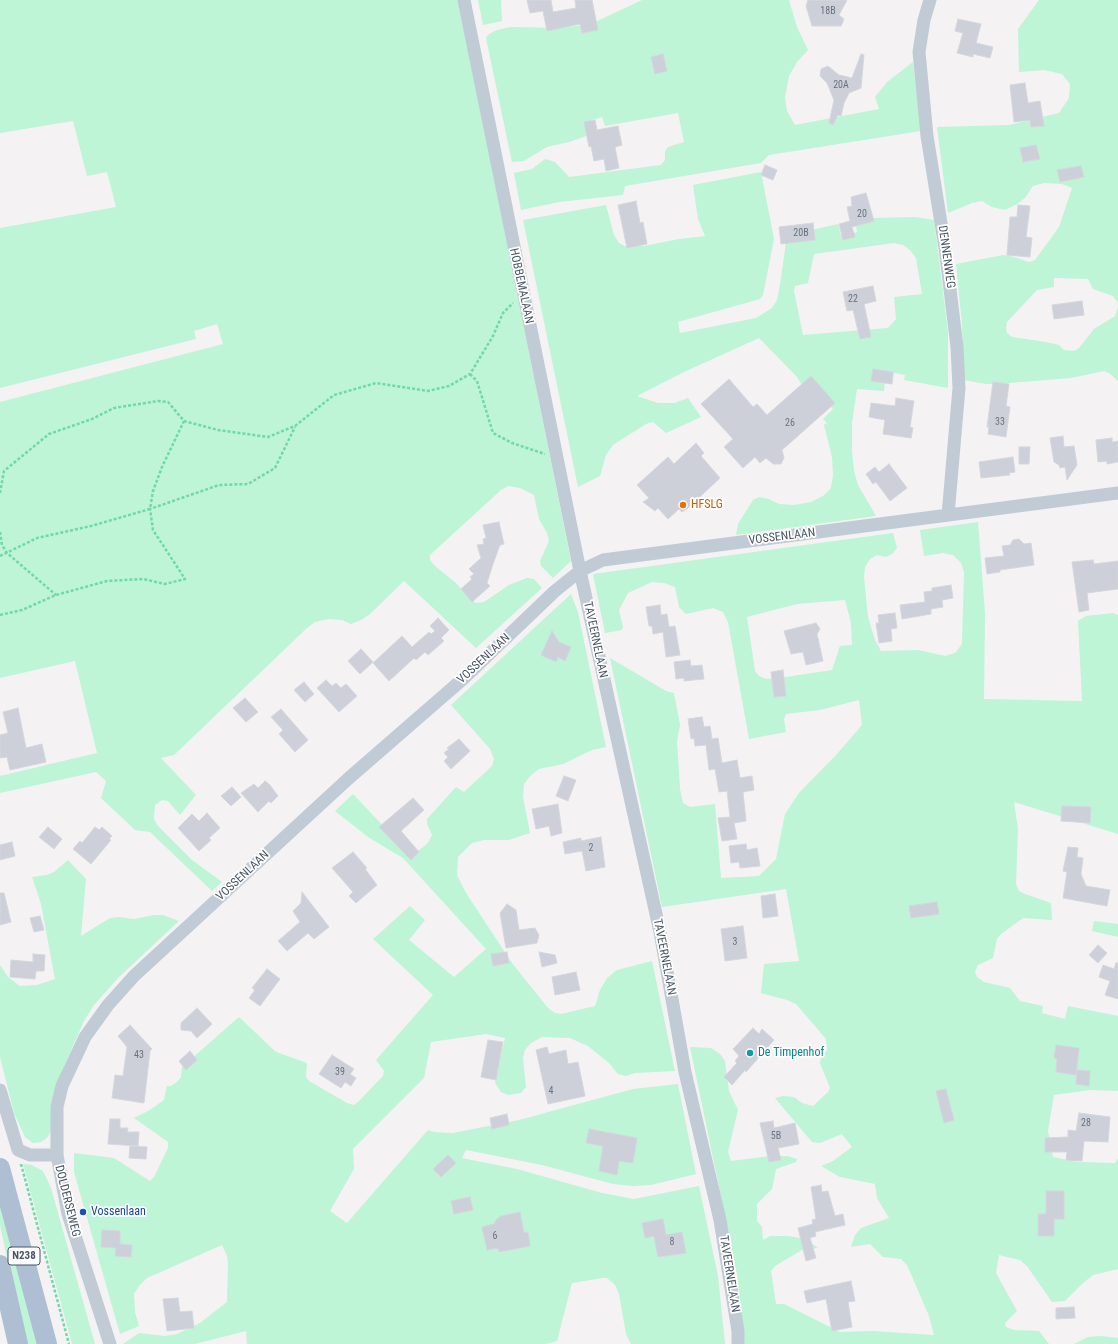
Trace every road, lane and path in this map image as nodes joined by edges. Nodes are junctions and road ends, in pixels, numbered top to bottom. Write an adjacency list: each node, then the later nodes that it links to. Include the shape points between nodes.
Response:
1 (464, 0): 3 (street, HOBBEMALAAN)
2 (930, 0): 11 (street, DENNENWEG, via 919,52 927,136 945,248 957,347 959,388)
3 (523, 295): 4 (path, via 503,313 493,336); 7 (street, HOBBEMALAAN)
4 (470, 374): 6 (path, via 449,386 428,391 376,384 334,395); 7 (path, via 476,381 493,433 524,448)
5 (184, 421): 6 (path, via 218,430 268,437); 8 (path, via 168,402 158,401 114,408 92,419 49,434 4,471); 10 (path, via 162,467 153,491)
6 (295, 426): 10 (path, via 276,468 248,484 219,485)
7 (557, 456): 15 (street, HOBBEMALAAN)
8 (0, 493)
9 (1118, 493): 11 (street, VOSSENLAAN)
10 (150, 509): 13 (path, via 37,538); 16 (path, via 153,530 185,579 165,584 143,579 107,581)
11 (948, 515): 15 (street, VOSSENLAAN, via 603,560)
12 (0, 532): 13 (path, via 2,545)
13 (7, 553): 14 (path); 16 (path)
14 (0, 556)
15 (580, 572): 20 (street, VOSSENLAAN, via 556,591 464,678 338,789 134,976 108,1005 85,1037 62,1086 57,1108); 27 (street, TAVEERNELAAN, via 660,932 685,1072 720,1220)
16 (56, 595): 17 (path, via 22,610)
17 (0, 615)
18 (0, 1090): 19 (street)
19 (18, 1150): 20 (street, DOLDERSEWEG, via 30,1155); 25 (path)
20 (57, 1155): 26 (street, DOLDERSEWEG, via 68,1214)
21 (0, 1168): 24 (main road, N238)
22 (0, 1265): 23 (main road, N238)
23 (18, 1344)
24 (47, 1344)
25 (69, 1344)
26 (110, 1344)
27 (738, 1344)

